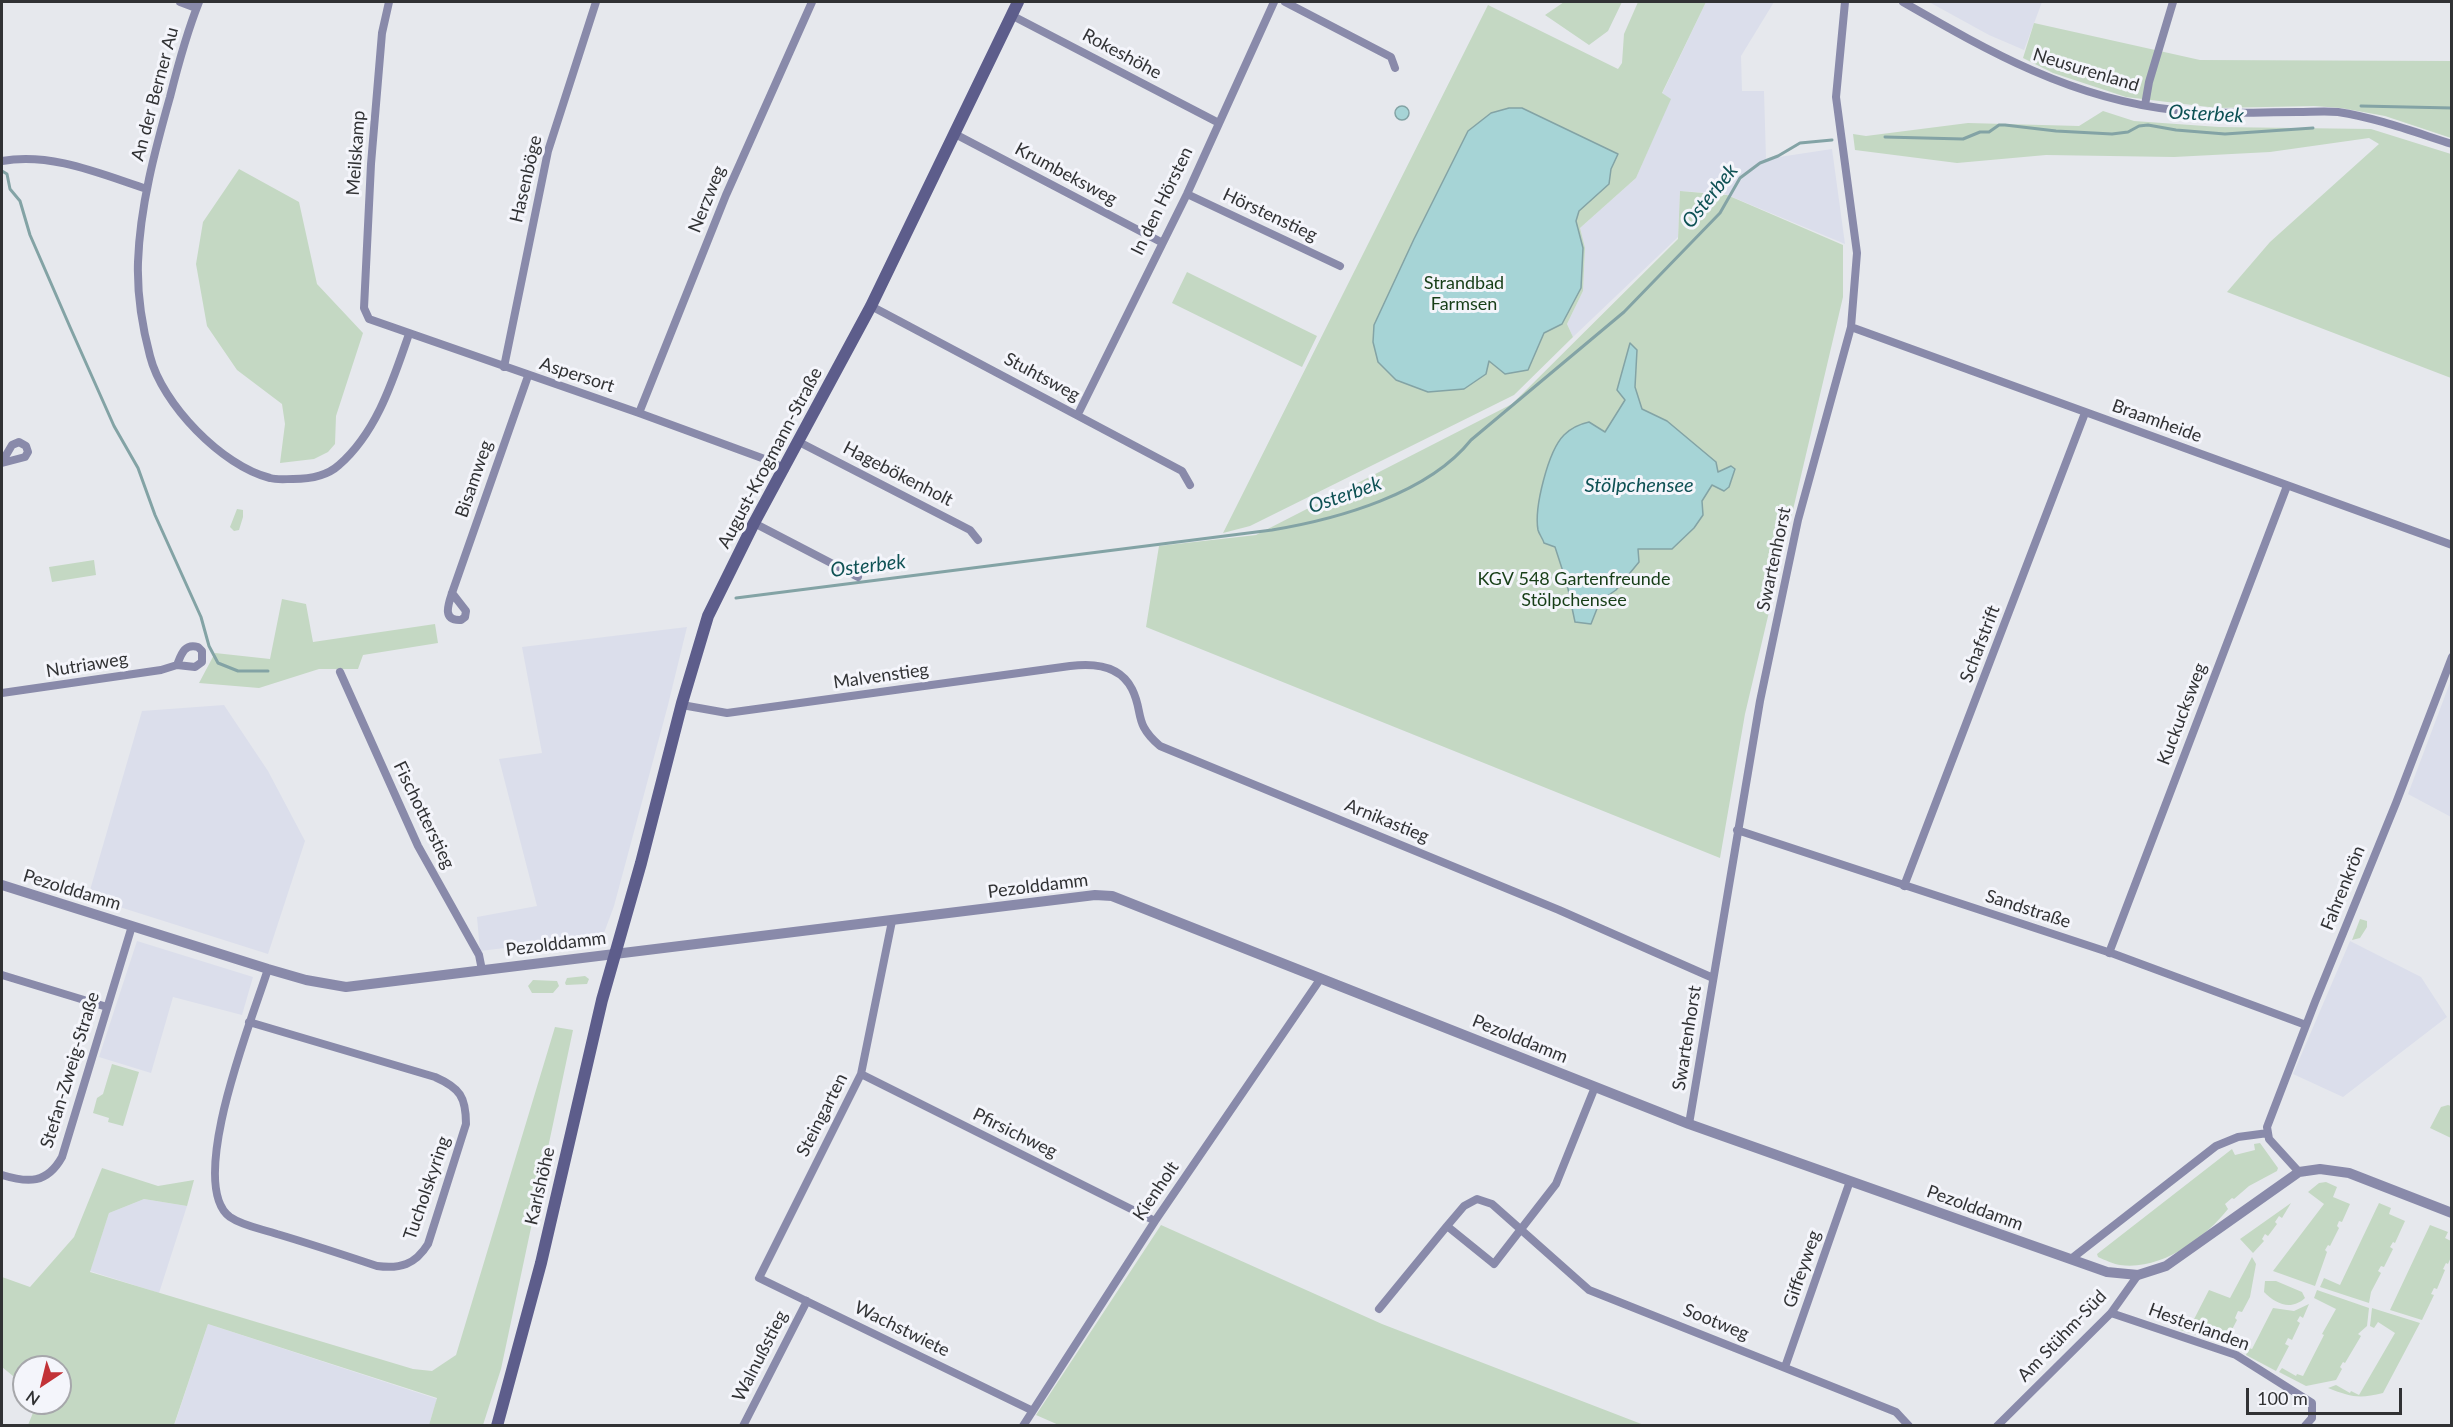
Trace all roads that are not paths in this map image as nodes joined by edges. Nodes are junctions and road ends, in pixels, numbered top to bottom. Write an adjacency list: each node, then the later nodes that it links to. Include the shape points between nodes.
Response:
1 (180, 2): 11 (street, An der Berner Au)
2 (389, 2): 24 (street, Meilskamp, via 382,33 373,140)
3 (596, 2): 27 (street, Hasenböge, via 548,151)
4 (812, 2): 30 (street, Nerzweg, via 726,195)
5 (1018, 2): 12 (main road, August-Krogmann-Straße)
6 (1274, 2): 15 (street, In den Hörsten)
7 (1285, 2): 13 (street, via 1391,57)
8 (1845, 2): 25 (street, Swartenhorst, via 1836,97 1857,253)
9 (1903, 2): 14 (street, Neusurenland, via 2023,68 2097,94)
10 (2173, 2): 14 (street)
11 (197, 5): 19 (street, An der Berner Au)
12 (1011, 15): 15 (street, Rokeshöhe); 16 (main road, August-Krogmann-Straße)
13 (1395, 68)
14 (2145, 105): 17 (street, Neusurenland, via 2204,112 2337,112 2382,121)
15 (1217, 122): 20 (street, In den Hörsten)
16 (955, 134): 21 (street, Krumbeksweg); 23 (main road, August-Krogmann-Straße)
17 (2451, 144)
18 (2, 161): 19 (street, An der Berner Au, via 22,158 70,165)
19 (147, 189): 26 (street, An der Berner Au, via 138,261 140,303 151,359 172,402 204,437 244,467 270,478 304,479 338,466 376,417)
20 (1186, 194): 21 (street, In den Hörsten); 22 (street, Hörstenstieg)
21 (1161, 242): 31 (street, In den Hörsten)
22 (1340, 266)
23 (871, 306): 31 (street, Stuhtsweg); 32 (main road, August-Krogmann-Straße)
24 (364, 308): 26 (street, Aspersort, via 369,319)
25 (1851, 327): 29 (street, Braamheide); 47 (street, Swartenhorst, via 1798,520)
26 (409, 334): 27 (street, Aspersort)
27 (504, 367): 28 (street, Aspersort)
28 (528, 376): 30 (street, Aspersort); 40 (street, Bisamweg)
29 (2085, 412): 35 (street, Braamheide); 49 (street, Schafstrift)
30 (639, 413): 33 (street, Aspersort)
31 (1078, 414): 34 (street, Stuhtsweg, via 1182,471)
32 (799, 442): 33 (main road, August-Krogmann-Straße); 37 (street, Hagebökenholt, via 970,530)
33 (785, 469): 36 (main road, August-Krogmann-Straße)
34 (1190, 485)
35 (2287, 486): 38 (street, Braamheide); 52 (street, Kuckucksweg)
36 (754, 523): 39 (street); 46 (main road, August-Krogmann-Straße, via 708,616)
37 (978, 540)
38 (2451, 545)
39 (858, 577)
40 (452, 593)
41 (2451, 657): 61 (street, Fahrenkrön)
42 (1084, 664): 46 (street, Malvenstieg, via 727,713); 58 (street, Arnikastieg, via 1104,666 1120,675 1131,688 1144,729 1160,746 1559,910)
43 (177, 665): 45 (street, Nutriaweg)
44 (340, 672): 55 (street, Fischotterstieg, via 418,846 479,956)
45 (2, 693)
46 (682, 705): 53 (main road, August-Krogmann-Straße)
47 (1737, 830): 49 (street, Sandstraße); 58 (street, Swartenhorst)
48 (2, 885): 51 (street, Pezolddamm)
49 (1904, 886): 52 (street, Sandstraße)
50 (892, 921): 53 (street, Pezolddamm); 57 (street, Pezolddamm, via 1112,896); 62 (street, Steingarten)
51 (132, 926): 54 (street, Pezolddamm); 59 (street, Stefan-Zweig-Straße)
52 (2109, 953): 61 (street, Sandstraße)
53 (615, 954): 55 (street, Pezolddamm); 81 (main road, Karlshöhe, via 541,1263)
54 (268, 969): 55 (street, Pezolddamm, via 346,987); 60 (street, Tucholskyring)
55 (482, 970)
56 (2, 975): 59 (street)
57 (1321, 978): 63 (street, Pezolddamm); 70 (street, Kienholt)
58 (1713, 978): 64 (street, Swartenhorst)
59 (107, 1007): 67 (street, Stefan-Zweig-Straße, via 57,1165 37,1180 22,1181)
60 (249, 1022): 60 (street, Tucholskyring, via 221,1116 215,1187 220,1204 240,1222 377,1266 408,1265 428,1244 466,1124 461,1093 435,1077)
61 (2306, 1025): 65 (street, Fahrenkrön)
62 (861, 1074): 70 (street, Pfirsichweg); 75 (street, Steingarten)
63 (1595, 1087): 64 (street, Pezolddamm); 72 (street, via 1556,1184)
64 (1689, 1124): 68 (street, Pezolddamm)
65 (2268, 1133): 66 (street, via 2269,1139); 73 (street, via 2238,1137 2216,1146)
66 (2300, 1172): 69 (street, via 2320,1169 2349,1173); 74 (street, via 2166,1266)
67 (2, 1175)
68 (1850, 1181): 73 (street, Pezolddamm); 79 (street, Giffeyweg)
69 (2451, 1213)
70 (1155, 1221): 80 (street, Kienholt)
71 (1447, 1227): 72 (street, Sootweg, via 1464,1206 1477,1199 1492,1204); 72 (street, via 1494,1264); 77 (street)
72 (1522, 1230): 79 (street, Sootweg, via 1588,1290)
73 (2071, 1259): 74 (street, Pezolddamm, via 2107,1272)
74 (2138, 1275): 78 (street, Am Stühm-Süd)
75 (759, 1278): 76 (street, Wachstwiete)
76 (807, 1301): 80 (street, Wachstwiete); 82 (street, Walnußstieg)
77 (1378, 1309)
78 (2111, 1313): 85 (street, Am Stühm-Süd); 86 (street, Hesterlanden, via 2236,1355 2312,1403 2312,1418)
79 (1785, 1367): 84 (street, Sootweg, via 1896,1412)
80 (1031, 1410): 83 (street, Kienholt)
81 (497, 1425)
82 (743, 1425)
83 (1023, 1425)
84 (1909, 1425)
85 (1997, 1425)
86 (2305, 1425)

